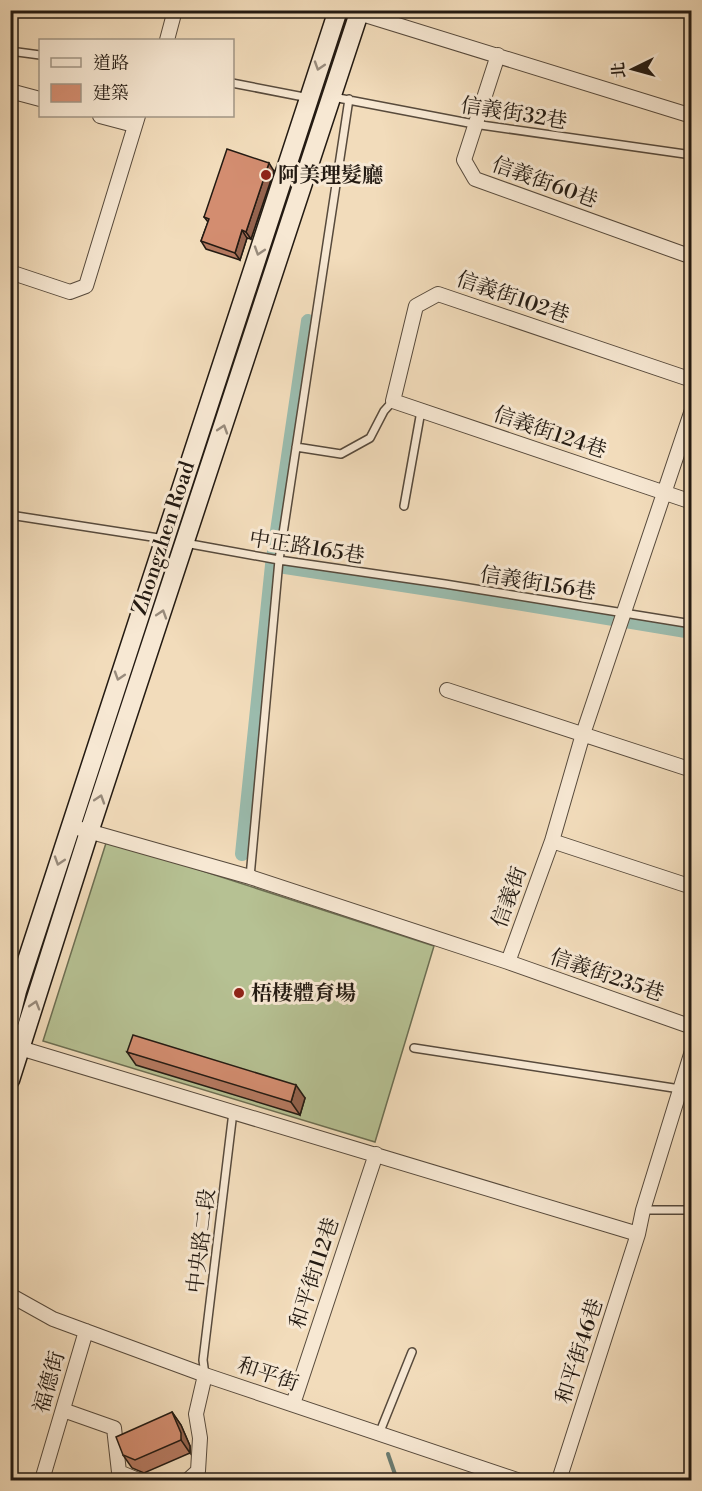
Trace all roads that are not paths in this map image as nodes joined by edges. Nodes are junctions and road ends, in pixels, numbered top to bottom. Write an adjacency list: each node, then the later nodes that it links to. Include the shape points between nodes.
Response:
1 (175, 10): 4 (street)
2 (338, 10): 10 (street, Zhongzhen Road, one-way to 10)
3 (356, 11): 7 (street); 11 (street, Zhongzhen Road)
4 (167, 39)
5 (10, 51): 6 (lane)
6 (39, 55)
7 (498, 55): 13 (street); 16 (street, 信義街60巷)
8 (234, 83): 10 (lane)
9 (10, 91): 12 (street)
10 (309, 98): 29 (street, Zhongzhen Road, one-way to 29)
11 (341, 98): 16 (lane, 信義街32巷); 24 (lane); 30 (street, Zhongzhen Road, one-way to 11)
12 (39, 99)
13 (692, 116)
14 (109, 117): 15 (street)
15 (136, 120): 19 (street, via 86,286 70,292)
16 (474, 124): 17 (lane, 信義街32巷); 18 (street, 信義街60巷, via 464,160 475,179)
17 (692, 155)
18 (692, 257)
19 (10, 272)
20 (692, 380): 21 (street, 信義街102巷, via 438,294 416,306)
21 (393, 401): 23 (street, 信義街124巷); 24 (lane, via 370,438 341,454)
22 (692, 410): 25 (street, 信義街)
23 (421, 411): 25 (street, 信義街124巷); 27 (lane)
24 (296, 447): 31 (lane)
25 (665, 493): 26 (street, 信義街124巷); 33 (street, 信義街)
26 (692, 502)
27 (404, 506)
28 (10, 515): 29 (lane, 中正路165巷)
29 (164, 539): 30 (lane, 中正路165巷); 38 (street, Zhongzhen Road, one-way to 38)
30 (185, 543): 31 (lane, 中正路165巷); 39 (street, Zhongzhen Road, one-way to 30)
31 (279, 560): 32 (lane, 中正路165巷); 41 (lane)
32 (445, 584): 33 (lane, 信義街156巷)
33 (625, 614): 34 (lane, 信義街156巷); 36 (street, 信義街)
34 (692, 624)
35 (447, 690): 36 (street)
36 (583, 734): 37 (street); 40 (street, 信義街)
37 (692, 770)
38 (70, 826): 39 (street, 信義街); 44 (street, Zhongzhen Road, one-way to 44)
39 (89, 832): 41 (street, 信義街); 47 (street, Zhongzhen Road, one-way to 39)
40 (552, 841): 42 (street); 43 (street, 信義街)
41 (250, 877): 43 (street, 信義街)
42 (692, 887)
43 (508, 962): 46 (street, 信義街235巷)
44 (14, 990): 45 (street, Zhongzhen Road)
45 (10, 1019)
46 (692, 1027)
47 (16, 1047): 50 (street, Zhongzhen Road); 52 (street)
48 (414, 1048): 51 (lane)
49 (692, 1051): 51 (street, 和平街46巷)
50 (10, 1080)
51 (680, 1089): 54 (street, 和平街46巷)
52 (233, 1112): 53 (street); 60 (lane, 中央路二段, via 203,1360)
53 (376, 1154): 56 (street); 61 (street, 和平街112巷)
54 (643, 1210): 55 (lane); 56 (street, 和平街46巷)
55 (692, 1210)
56 (638, 1234): 68 (street, 和平街46巷)
57 (10, 1295): 58 (street, 和平街, via 53,1319)
58 (86, 1330): 60 (street, 和平街); 62 (street, 福德街)
59 (412, 1352): 63 (lane)
60 (205, 1375): 61 (street, 和平街); 66 (street, via 196,1414 200,1438 198,1471)
61 (293, 1404): 63 (street, 和平街)
62 (63, 1410): 64 (street, 福德街); 65 (street, via 114,1428 119,1472)
63 (379, 1434): 67 (street, 和平街)
64 (42, 1480)
65 (138, 1480)
66 (188, 1480)
67 (517, 1480)
68 (559, 1480)

